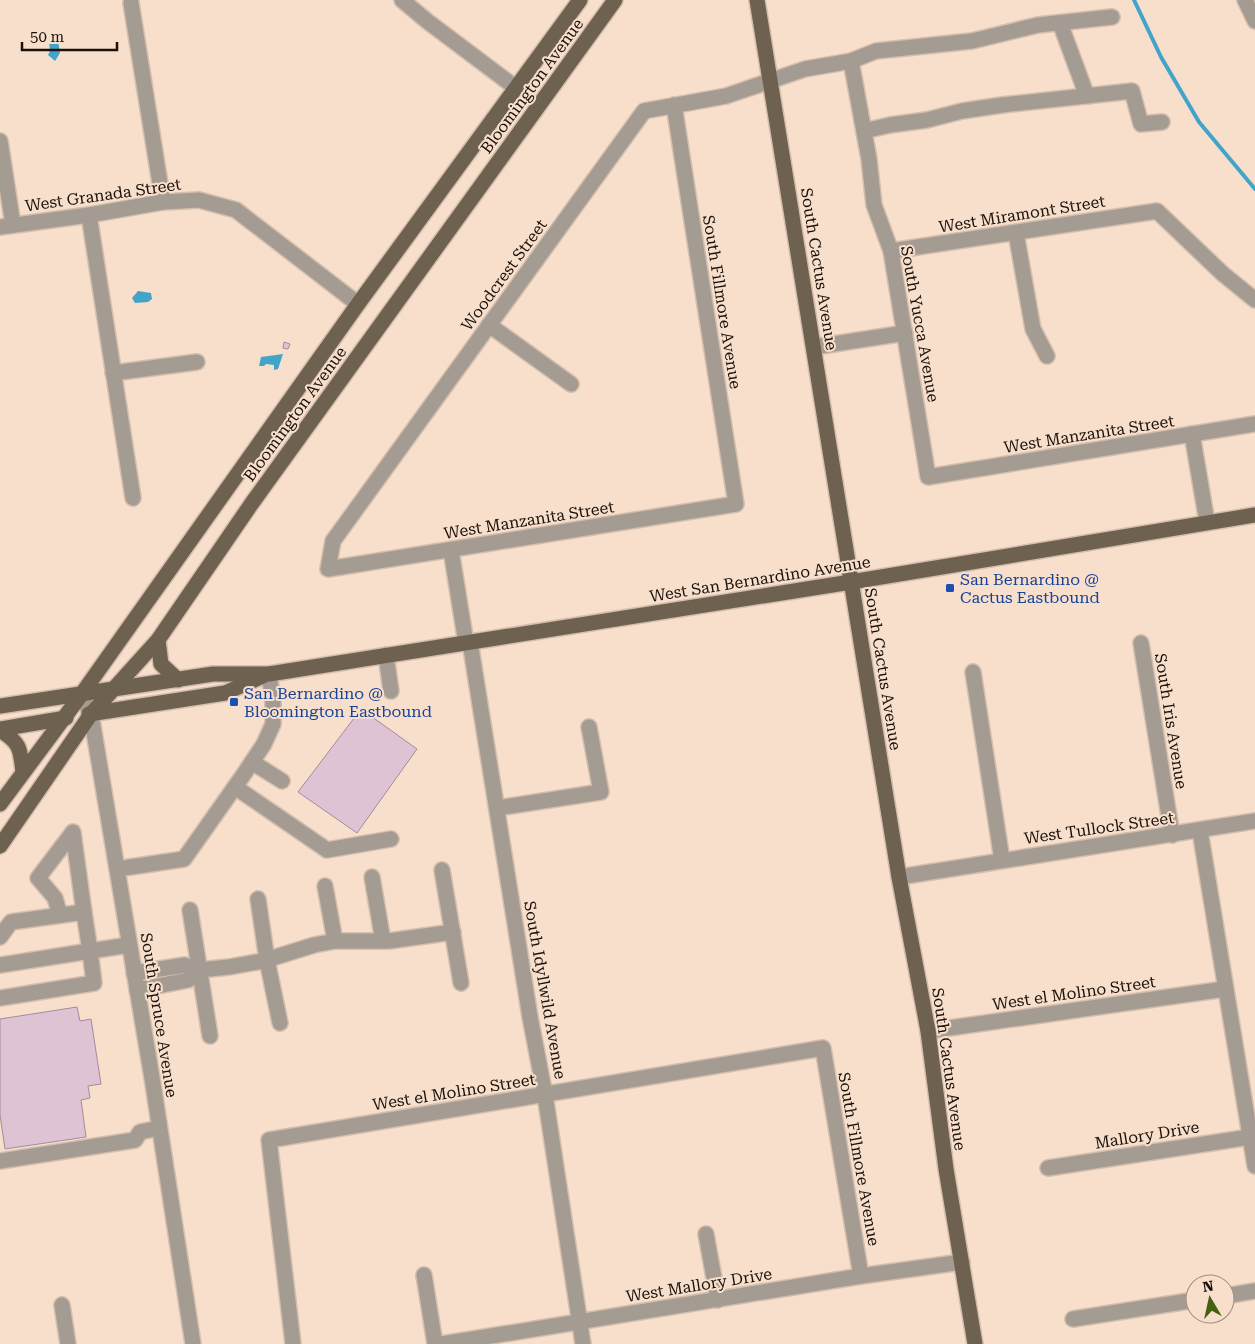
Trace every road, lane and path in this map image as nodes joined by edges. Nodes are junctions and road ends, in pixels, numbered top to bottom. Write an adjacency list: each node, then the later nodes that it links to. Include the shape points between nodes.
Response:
1 (402, 0): 12 (street)
2 (580, 0): 12 (main road, Bloomington Avenue)
3 (615, 0): 42 (main road, Bloomington Avenue, via 252,503)
4 (756, 0): 11 (main road, South Cactus Avenue)
5 (1245, 0): 8 (street)
6 (131, 3): 18 (street)
7 (1112, 17): 9 (street, Woodcrest Street)
8 (1255, 21)
9 (1060, 23): 10 (street, Woodcrest Street, via 972,41 876,51); 13 (street)
10 (851, 61): 11 (street, Woodcrest Street, via 804,69); 16 (street, South Yucca Avenue)
11 (769, 80): 14 (street, Woodcrest Street, via 726,96); 27 (main road, South Cactus Avenue)
12 (516, 88): 24 (main road, Bloomington Avenue)
13 (1086, 96): 15 (street, via 1132,91 1141,124); 16 (street, via 992,106)
14 (674, 105): 25 (street, Woodcrest Street, via 644,111); 36 (street, South Fillmore Avenue)
15 (1162, 122)
16 (864, 131): 22 (street, South Yucca Avenue, via 874,205)
17 (0, 141): 20 (street)
18 (163, 202): 19 (street, West Granada Street); 24 (street, West Granada Street, via 199,200 236,210)
19 (89, 215): 20 (street, West Granada Street); 30 (street)
20 (7, 226)
21 (1016, 233): 22 (street, West Miramont Street); 23 (street, West Miramont Street, via 1157,211); 28 (street, via 1032,329)
22 (891, 251): 26 (street, South Yucca Avenue)
23 (1255, 300)
24 (358, 304): 51 (main road, Bloomington Avenue)
25 (489, 325): 31 (street); 40 (street, Woodcrest Street, via 333,541)
26 (905, 333): 27 (street); 34 (street, South Yucca Avenue)
27 (814, 347): 41 (main road, South Cactus Avenue)
28 (1048, 356)
29 (197, 362): 30 (street)
30 (113, 373): 35 (street)
31 (571, 384)
32 (1255, 424): 33 (street, West Manzanita Street)
33 (1192, 434): 34 (street, West Manzanita Street); 38 (street)
34 (928, 477)
35 (133, 498)
36 (736, 504): 39 (street, West Manzanita Street)
37 (1255, 515): 38 (main road, West San Bernardino Avenue)
38 (1207, 522): 41 (main road, West San Bernardino Avenue)
39 (452, 550): 40 (street, West Manzanita Street); 43 (street, South Idyllwild Avenue)
40 (328, 569)
41 (851, 582): 43 (main road, West San Bernardino Avenue); 71 (main road, South Cactus Avenue)
42 (158, 640): 48 (main road, via 161,664); 49 (main road, Bloomington Avenue)
43 (468, 642): 45 (main road, West San Bernardino Avenue); 62 (street, South Idyllwild Avenue)
44 (1140, 643): 65 (street, South Iris Avenue)
45 (386, 655): 47 (main road, West San Bernardino Avenue); 50 (street)
46 (973, 672): 68 (street)
47 (269, 674): 48 (main road, West San Bernardino Avenue, via 212,674); 53 (main road, West San Bernardino Avenue, via 225,693); 57 (street, via 273,724)
48 (178, 680): 49 (main road, West San Bernardino Avenue)
49 (115, 689): 51 (main road, West San Bernardino Avenue); 53 (main road, Bloomington Avenue)
50 (391, 691)
51 (81, 694): 52 (main road, West San Bernardino Avenue); 53 (street, South Spruce Avenue); 54 (main road, Bloomington Avenue)
52 (0, 706)
53 (91, 714): 54 (main road, West San Bernardino Avenue); 67 (main road, Bloomington Avenue); 69 (street, South Spruce Avenue)
54 (62, 719): 56 (main road, West San Bernardino Avenue); 58 (main road, Bloomington Avenue)
55 (589, 727): 62 (street, via 601,792)
56 (0, 729): 58 (main road, via 13,738 20,751)
57 (252, 762): 59 (street); 60 (street)
58 (23, 772): 61 (main road, Bloomington Avenue)
59 (282, 781)
60 (235, 787): 66 (street, via 327,850); 69 (street, via 184,859)
61 (0, 804)
62 (497, 808): 96 (street, South Idyllwild Avenue)
63 (1255, 822): 64 (street, West Tullock Street)
64 (1200, 831): 65 (street, West Tullock Street); 89 (street)
65 (1172, 835): 68 (street, West Tullock Street)
66 (391, 839)
67 (0, 846)
68 (1002, 860): 71 (street, West Tullock Street)
69 (117, 869): 82 (street, South Spruce Avenue)
70 (442, 870): 78 (street)
71 (899, 877): 93 (main road, South Cactus Avenue)
72 (372, 878): 81 (street)
73 (326, 886): 80 (street)
74 (258, 899): 84 (street)
75 (190, 910): 86 (street)
76 (84, 912): 77 (street); 77 (street, via 73,832 38,878 55,898); 83 (street)
77 (60, 915): 79 (street, via 11,922)
78 (453, 932): 81 (street); 88 (street)
79 (0, 937)
80 (335, 941): 81 (street); 84 (street)
81 (383, 941)
82 (129, 945): 83 (street); 87 (street, South Spruce Avenue)
83 (90, 951): 85 (street); 91 (street, via 94,983)
84 (267, 960): 86 (street); 92 (street)
85 (0, 965)
86 (200, 970): 87 (street, via 185,965); 90 (street, via 188,980); 94 (street)
87 (134, 973): 90 (street, South Spruce Avenue)
88 (461, 983)
89 (1225, 989): 93 (street, West el Molino Street); 98 (street)
90 (137, 990): 97 (street, South Spruce Avenue)
91 (0, 998)
92 (280, 1023)
93 (928, 1031): 103 (main road, South Cactus Avenue)
94 (210, 1036)
95 (823, 1048): 96 (street, West el Molino Street); 105 (street, South Fillmore Avenue)
96 (545, 1095): 112 (street, South Idyllwild Avenue); 115 (street, West el Molino Street, via 269,1140)
97 (159, 1128): 99 (street, via 140,1132 135,1140); 114 (street, South Spruce Avenue)
98 (1250, 1137): 100 (street); 101 (street, Mallory Drive)
99 (0, 1161)
100 (1255, 1166)
101 (1048, 1168)
102 (706, 1234): 108 (street)
103 (962, 1262): 105 (street, West Mallory Drive); 119 (main road, South Cactus Avenue)
104 (424, 1276): 116 (street)
105 (861, 1276): 108 (street, West Mallory Drive)
106 (1255, 1291): 107 (street)
107 (1235, 1294)
108 (718, 1300): 112 (street, West Mallory Drive)
109 (1185, 1302): 111 (street)
110 (62, 1305): 113 (street)
111 (1073, 1320)
112 (580, 1322): 117 (street, West Mallory Drive); 118 (street, South Idyllwild Avenue)
113 (68, 1344)
114 (193, 1344)
115 (293, 1344)
116 (435, 1344)
117 (442, 1344)
118 (583, 1344)
119 (975, 1344)

